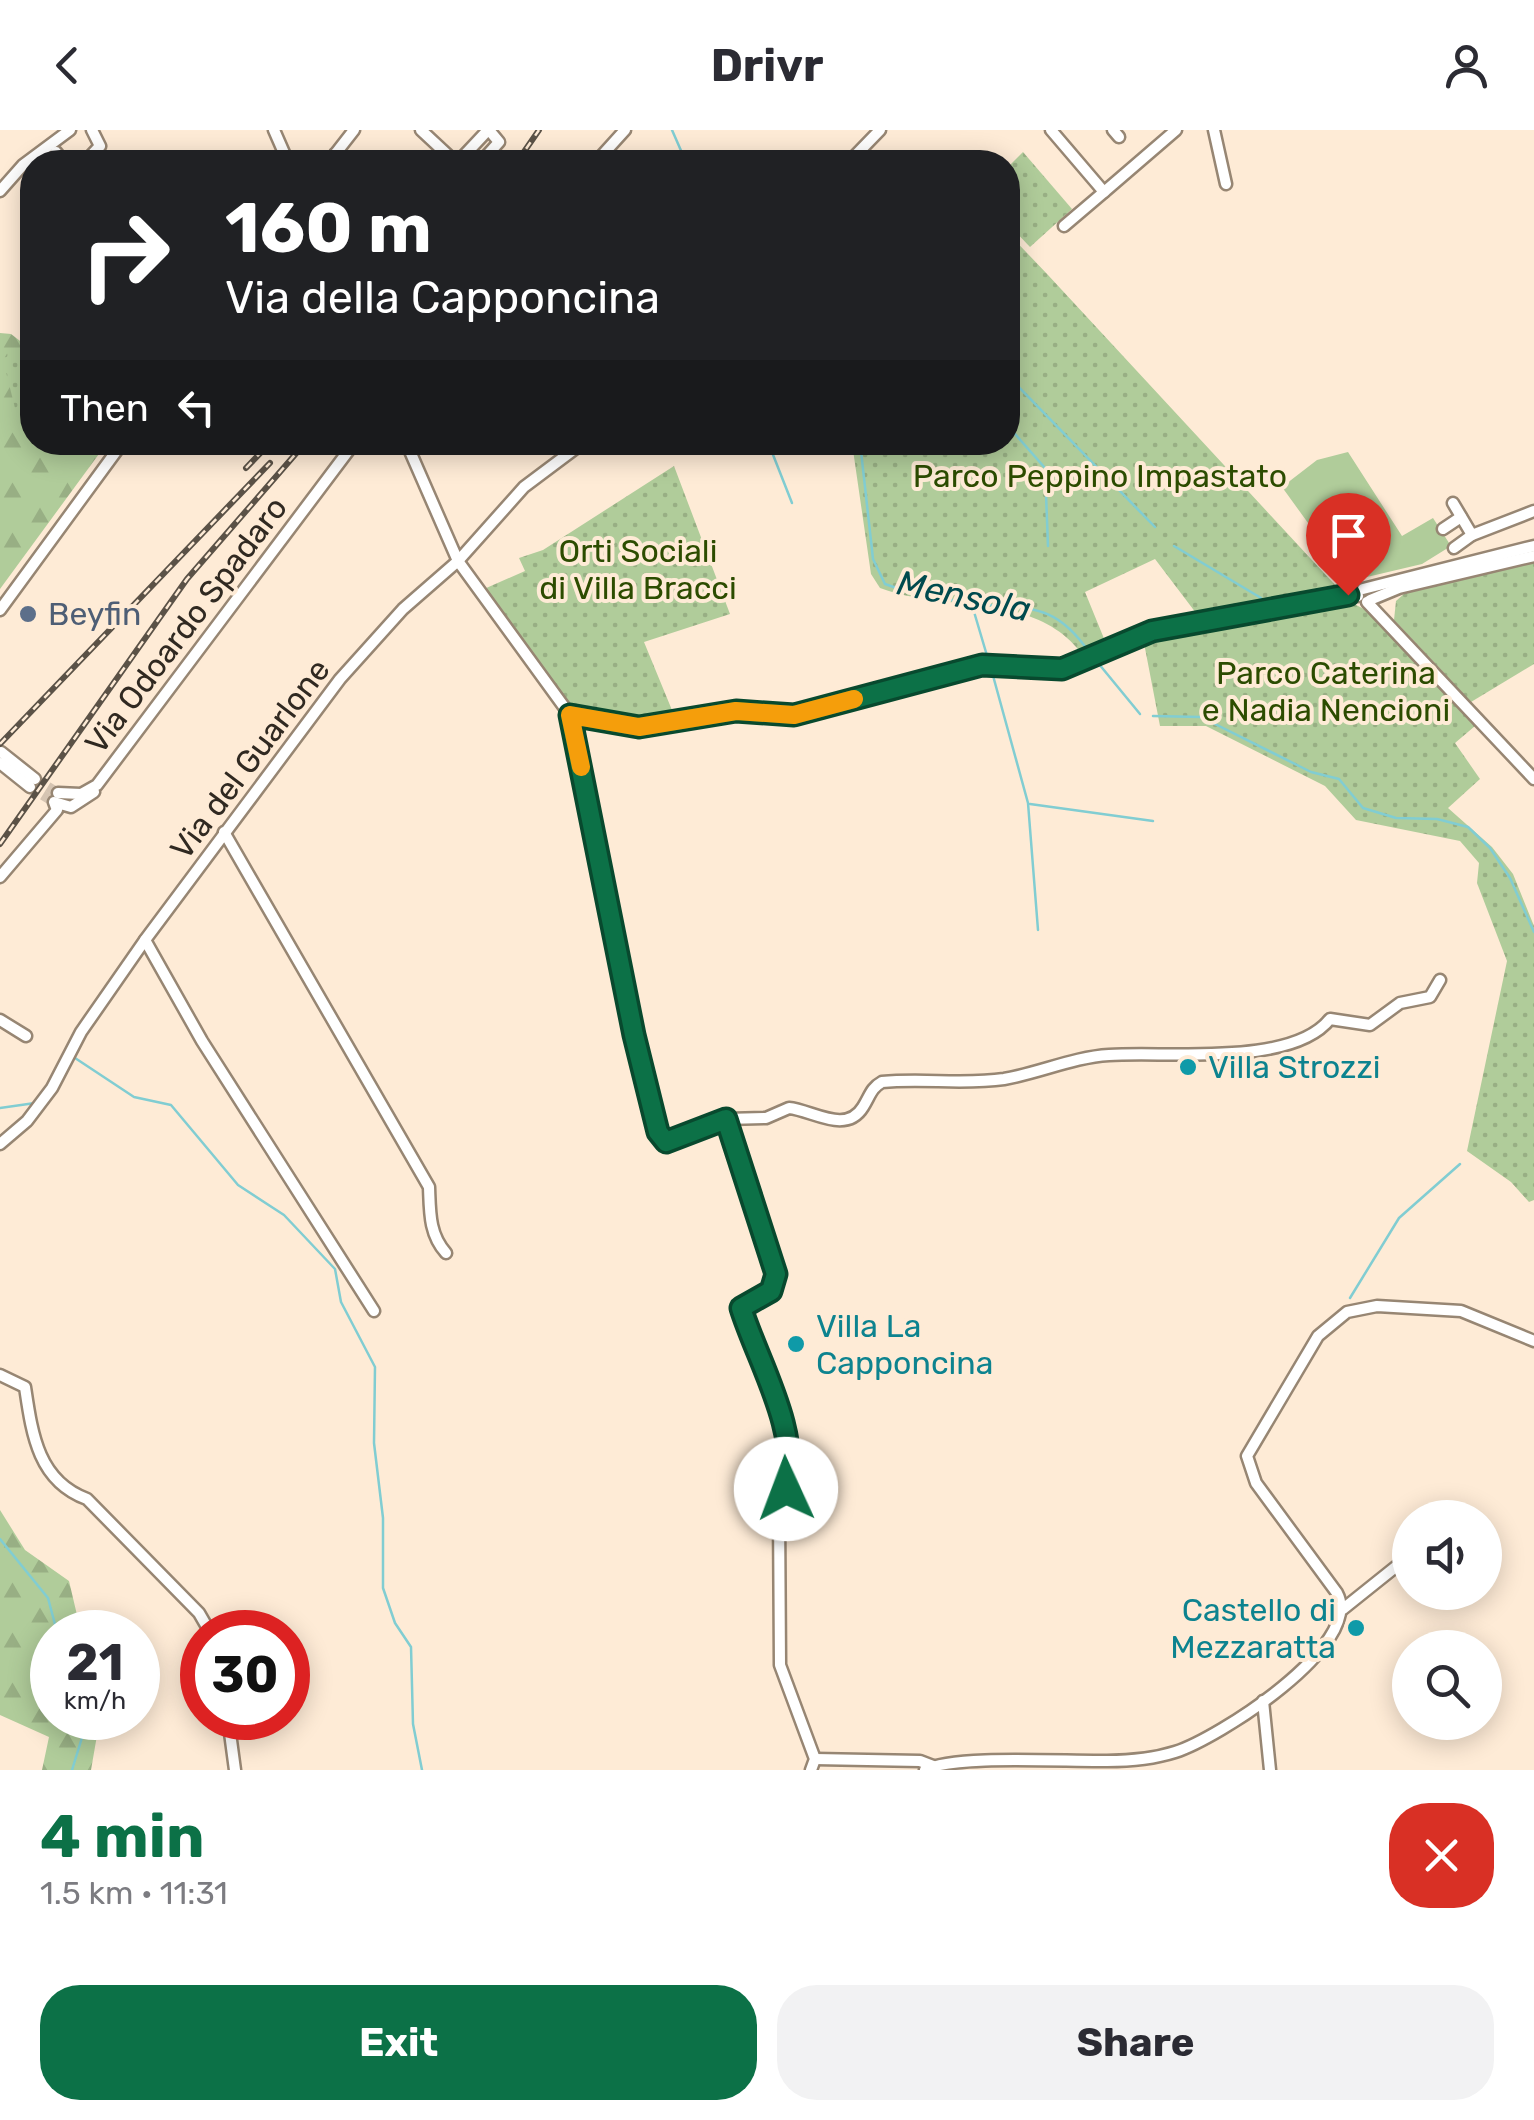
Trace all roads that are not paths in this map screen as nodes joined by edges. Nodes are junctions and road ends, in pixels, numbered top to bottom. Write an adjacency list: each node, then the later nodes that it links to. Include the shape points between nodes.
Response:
1 (44, 130): 11 (street)
2 (70, 130): 11 (street)
3 (354, 130): 14 (street)
4 (421, 130): 15 (street)
5 (489, 130): 16 (street); 17 (street, via 499,142)
6 (625, 130): 18 (street)
7 (880, 130): 19 (street)
8 (1051, 130): 23 (street)
9 (1176, 130): 23 (street)
10 (1214, 130): 21 (street)
11 (55, 147): 12 (street); 13 (street)
12 (50, 150)
13 (57, 150)
14 (338, 150)
15 (444, 150)
16 (471, 150)
17 (492, 150)
18 (607, 150)
19 (861, 150)
20 (20, 168): 22 (street)
21 (1226, 184)
22 (0, 191)
23 (1104, 192): 24 (street)
24 (1064, 226)
25 (113, 455): 39 (street)
26 (346, 455): 44 (street, Via Odoardo Spadaro, via 89,798)
27 (412, 455): 37 (street)
28 (566, 455): 37 (street, Via del Guarlone, via 524,486)
29 (1453, 503): 31 (street)
30 (1534, 511): 33 (street)
31 (1462, 518): 32 (street); 33 (street)
32 (1443, 530)
33 (1472, 535): 35 (street)
34 (1534, 546): 38 (street)
35 (1454, 548)
36 (1534, 556): 38 (street)
37 (458, 561): 40 (street); 45 (street, Via del Guarlone, via 340,678)
38 (1364, 597): 40 (street, via 1329,596 1152,631 1054,671 982,665 794,715 736,711 639,727); 42 (street)
39 (0, 610)
40 (570, 715): 52 (street, via 658,1132 666,1142)
41 (1, 757): 43 (street)
42 (1534, 779)
43 (32, 783)
44 (74, 801): 46 (street); 46 (street, via 56,798 57,810)
45 (224, 832): 48 (street, Via del Guarlone); 54 (street, via 429,1187 430,1220)
46 (28, 838): 47 (street)
47 (0, 876)
48 (145, 940): 53 (street, Via del Guarlone, via 27,1121); 55 (street)
49 (1440, 980): 52 (street, via 1430,997 1400,1003 1370,1025 1330,1019 1298,1042 1242,1052 1104,1055 974,1082 882,1082 861,1111 844,1120 789,1108 766,1118)
50 (0, 1020): 51 (street)
51 (26, 1036)
52 (726, 1119): 63 (street, via 778,1281 741,1308 776,1401 790,1465 779,1510 780,1665)
53 (0, 1144)
54 (446, 1253)
55 (374, 1310)
56 (1534, 1341): 59 (street, via 1481,1316 1378,1306 1346,1312 1318,1336 1247,1456 1256,1483)
57 (0, 1376): 60 (street, via 26,1387 34,1449 66,1491 87,1499)
58 (1392, 1570): 59 (street)
59 (1343, 1609): 61 (street, via 1330,1641)
60 (195, 1610)
61 (1263, 1701): 64 (street, via 1202,1741 1154,1756); 66 (street)
62 (231, 1740): 65 (street)
63 (813, 1765): 64 (street, via 920,1761)
64 (929, 1768)
65 (235, 1770)
66 (1270, 1770)

